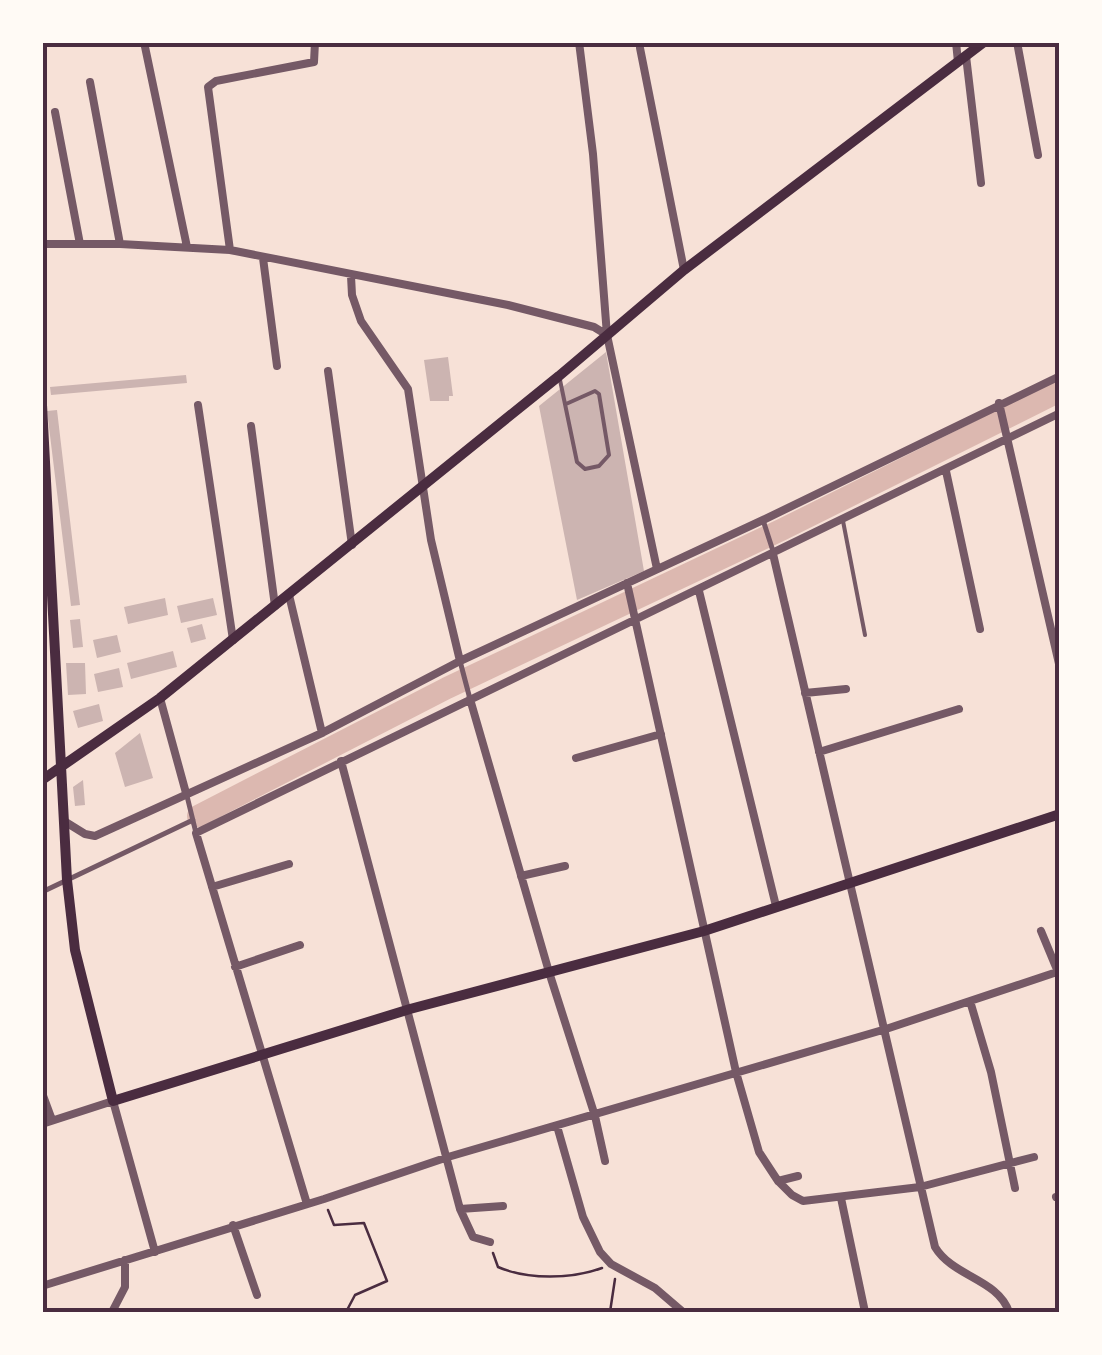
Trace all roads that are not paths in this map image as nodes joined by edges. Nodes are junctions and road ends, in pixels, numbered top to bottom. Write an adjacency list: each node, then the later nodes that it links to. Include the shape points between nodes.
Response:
1 (144, 42): 16 (street)
2 (315, 42): 17 (street, via 314,62 208,87)
3 (579, 42): 21 (street)
4 (956, 42): 8 (street)
5 (984, 42): 8 (main road)
6 (1016, 42): 11 (street)
7 (640, 48): 19 (street)
8 (962, 59): 12 (street); 19 (main road)
9 (90, 82): 15 (street)
10 (55, 112): 14 (street)
11 (1038, 154)
12 (981, 183)
13 (42, 244): 14 (street)
14 (80, 244): 15 (street)
15 (120, 244): 16 (street)
16 (187, 247): 17 (street)
17 (230, 250): 18 (street)
18 (263, 258): 20 (street); 22 (street)
19 (684, 270): 21 (main road)
20 (351, 276): 21 (street, via 508,306); 34 (street, via 362,320 408,389)
21 (606, 335): 24 (main road); 39 (street)
22 (277, 366)
23 (328, 370): 37 (street)
24 (559, 376): 26 (lane); 34 (main road)
25 (1060, 376): 29 (street)
26 (566, 404): 26 (lane, via 577,462 585,469 600,466 609,446 599,394)
27 (42, 405): 43 (main road)
28 (198, 405): 48 (street)
29 (1000, 406): 32 (street); 36 (street)
30 (1059, 417): 32 (street)
31 (251, 426): 44 (street)
32 (1008, 436): 33 (street); 50 (street)
33 (946, 471): 35 (street); 46 (street)
34 (421, 485): 37 (main road); 49 (street)
35 (843, 521): 38 (street); 47 (lane)
36 (764, 523): 38 (street); 39 (street)
37 (352, 545): 42 (main road)
38 (772, 551): 41 (street); 52 (street)
39 (657, 569): 40 (street)
40 (627, 585): 45 (street); 49 (street)
41 (698, 591): 45 (street); 75 (street)
42 (289, 594): 44 (main road); 56 (street)
43 (48, 599): 61 (main road)
44 (275, 606): 48 (main road)
45 (633, 616): 53 (street); 57 (street)
46 (980, 629)
47 (865, 635)
48 (233, 640): 54 (main road)
49 (461, 663): 53 (street); 56 (street)
50 (1060, 668)
51 (846, 688): 52 (street)
52 (805, 693): 58 (street)
53 (469, 696): 60 (street); 70 (street)
54 (160, 698): 61 (main road); 63 (street)
55 (958, 710): 58 (street)
56 (322, 733): 63 (street)
57 (662, 734): 59 (street); 76 (street)
58 (818, 752): 72 (street)
59 (576, 758)
60 (341, 761): 67 (street); 83 (street)
61 (59, 768): 62 (main road); 66 (main road)
62 (42, 780)
63 (186, 793): 65 (street); 66 (street, via 95,836)
64 (1060, 814): 72 (main road)
65 (193, 820): 67 (street); 71 (street)
66 (64, 821): 71 (main road)
67 (196, 833): 73 (street)
68 (289, 864): 73 (street)
69 (565, 866): 70 (street)
70 (522, 876): 81 (street)
71 (67, 880): 74 (street); 88 (main road, via 75,950)
72 (850, 881): 75 (main road); 84 (street)
73 (212, 887): 79 (street)
74 (42, 892)
75 (776, 906): 76 (main road)
76 (704, 931): 81 (main road); 86 (street)
77 (1041, 932): 80 (street)
78 (300, 945): 79 (street)
79 (235, 967): 85 (street)
80 (1058, 971): 82 (street)
81 (549, 972): 83 (main road); 89 (street)
82 (970, 1001): 84 (street); 95 (street)
83 (410, 1010): 85 (main road); 92 (street)
84 (886, 1029): 86 (street); 98 (street)
85 (264, 1056): 88 (main road); 101 (street)
86 (736, 1072): 89 (street); 97 (street, via 762,1160)
87 (42, 1092): 90 (street)
88 (113, 1101): 90 (street); 106 (street)
89 (595, 1116): 91 (street); 94 (street)
90 (47, 1122)
91 (557, 1126): 92 (street); 111 (street, via 594,1244 614,1266)
92 (448, 1157): 101 (street); 103 (street)
93 (1034, 1157): 95 (street)
94 (605, 1161)
95 (1011, 1162): 98 (street); 99 (street)
96 (798, 1176): 97 (street)
97 (778, 1181): 100 (street, via 800,1200)
98 (920, 1186): 100 (street); 113 (street, via 942,1257 1002,1297)
99 (1015, 1188)
100 (842, 1198): 112 (street)
101 (306, 1204): 104 (street)
102 (503, 1206): 103 (street)
103 (460, 1209): 105 (street, via 473,1237)
104 (234, 1226): 106 (street); 109 (street)
105 (490, 1242)
106 (154, 1252): 107 (street)
107 (124, 1260): 108 (street); 110 (street, via 125,1287)
108 (42, 1286)
109 (256, 1295)
110 (112, 1312)
111 (683, 1312)
112 (864, 1312)
113 (1009, 1312)

